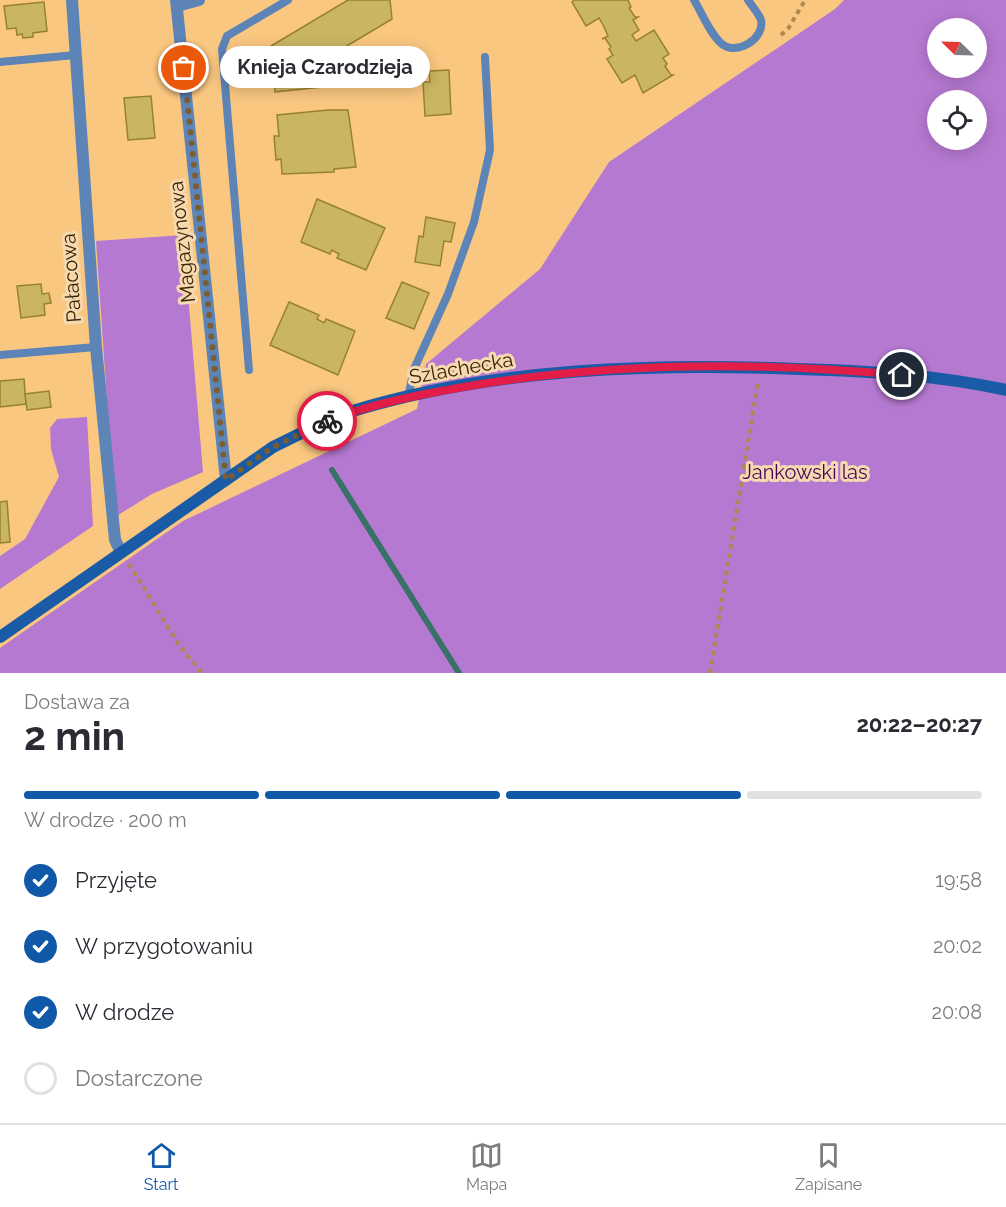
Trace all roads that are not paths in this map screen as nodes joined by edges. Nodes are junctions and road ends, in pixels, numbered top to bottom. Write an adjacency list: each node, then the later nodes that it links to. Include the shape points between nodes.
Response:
1 (72, 0): 7 (street, Pałacowa)
2 (199, 0): 6 (street)
3 (288, 0): 12 (lane, via 227,36 222,49)
4 (694, 0): 5 (lane, via 720,43 729,49 740,48 755,39 760,29 760,20)
5 (748, 0)
6 (177, 3): 15 (street, Magazynowa)
7 (75, 55): 9 (lane); 10 (street, Pałacowa)
8 (485, 57): 14 (lane, via 488,164 474,222 448,294 414,369)
9 (0, 62)
10 (96, 347): 11 (lane); 16 (street, Pałacowa, via 115,540)
11 (0, 355)
12 (249, 370)
13 (1006, 390): 14 (street, Szlachecka, via 864,371 745,366 614,369 521,378)
14 (408, 397): 15 (street, Szlachecka, via 320,423 273,447)
15 (226, 480): 16 (street, Szlachecka)
16 (121, 552): 17 (street, Szlachecka)
17 (0, 637)

